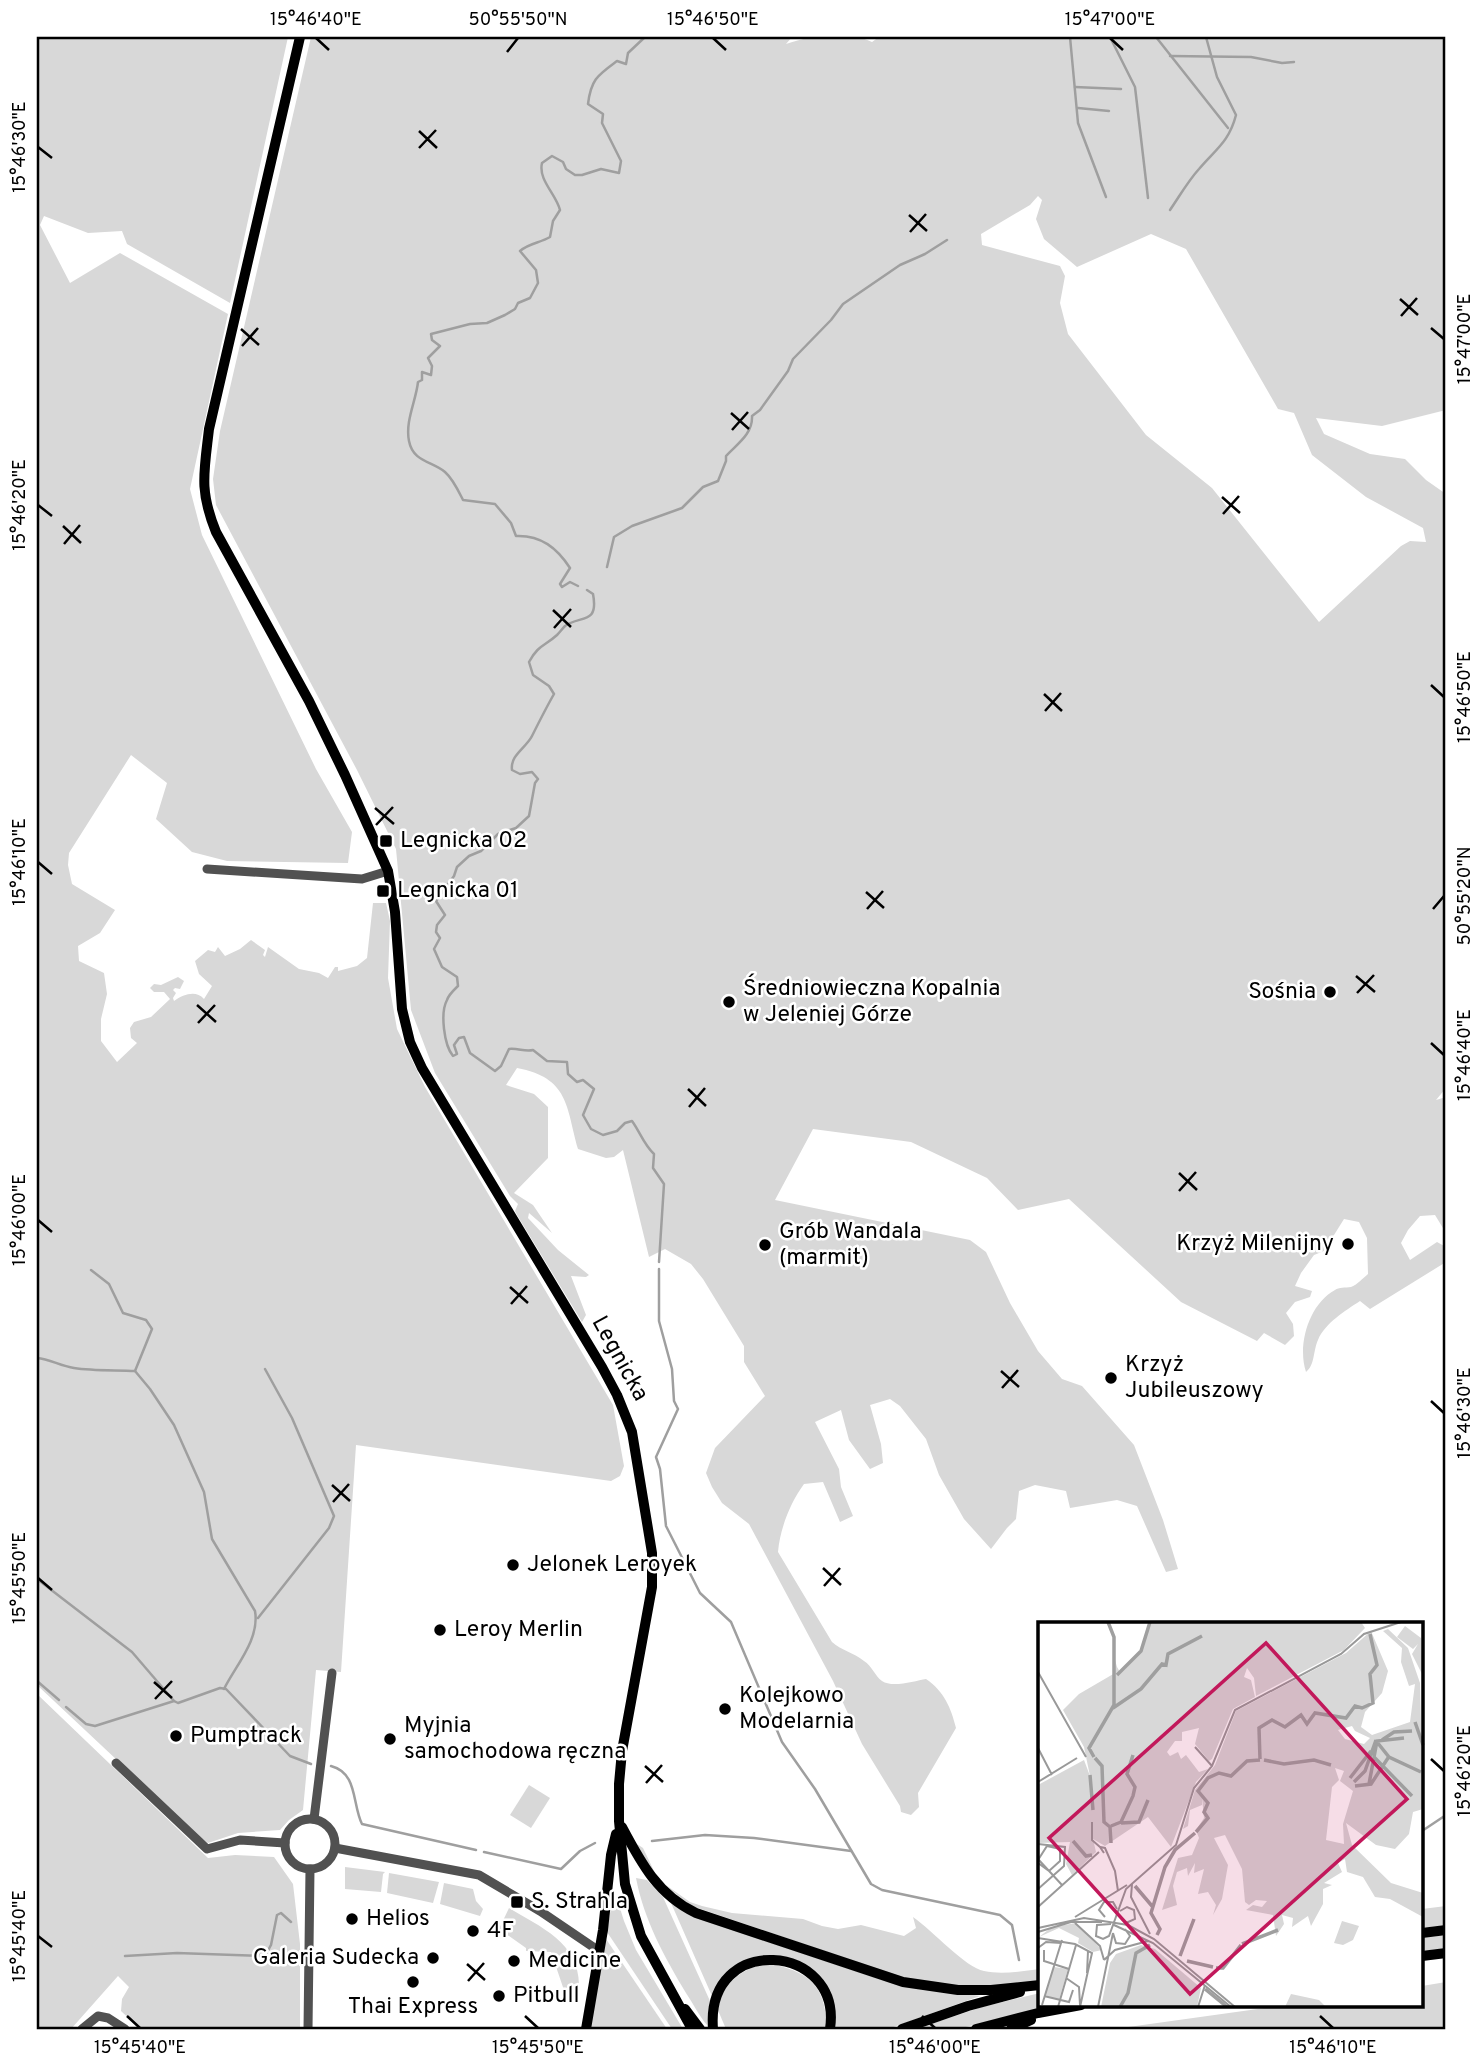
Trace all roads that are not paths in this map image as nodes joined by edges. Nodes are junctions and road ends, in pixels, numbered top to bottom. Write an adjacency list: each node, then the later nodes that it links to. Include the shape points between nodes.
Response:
1 (300, 37): 3 (main road, Legnicka, via 209,429 203,479 206,507 216,532 309,701)
2 (207, 869): 3 (street, via 362,879)
3 (388, 872): 7 (main road, Legnicka, via 399,991 414,1051 602,1367 632,1432 653,1566 620,1765)
4 (332, 1673): 6 (street)
5 (116, 1763): 8 (street, via 205,1848 212,1850 240,1840)
6 (314, 1819): 8 (street, via 298,1822); 9 (street, via 328,1826)
7 (619, 1821): 11 (main road); 18 (main road, via 660,1888 696,1913 903,1982 958,1990); 20 (main road, Legnicka, via 633,1916)
8 (285, 1843): 10 (street, via 295,1864)
9 (335, 1848): 10 (street, via 329,1861); 14 (street, via 479,1875)
10 (310, 1869): 25 (street)
11 (603, 1930): 14 (street); 15 (main road)
12 (1446, 1930): 13 (main road)
13 (1424, 1933)
14 (577, 1935): 15 (street)
15 (599, 1951): 26 (main road)
16 (1446, 1953): 17 (main road)
17 (1424, 1956)
18 (1038, 1987)
19 (1038, 1988): 31 (main road)
20 (678, 2001): 27 (main road, Legnicka); 28 (main road, Legnicka)
21 (1070, 2007): 32 (main road)
22 (1074, 2007): 33 (main road)
23 (82, 2029): 24 (street, via 98,2016)
24 (125, 2029)
25 (308, 2029)
26 (586, 2029)
27 (692, 2029)
28 (700, 2029)
29 (713, 2029): 30 (main road, via 715,1999 726,1980 741,1967 766,1959 792,1964 818,1981 831,2008)
30 (831, 2029)
31 (902, 2029)
32 (976, 2029)
33 (1011, 2029)

